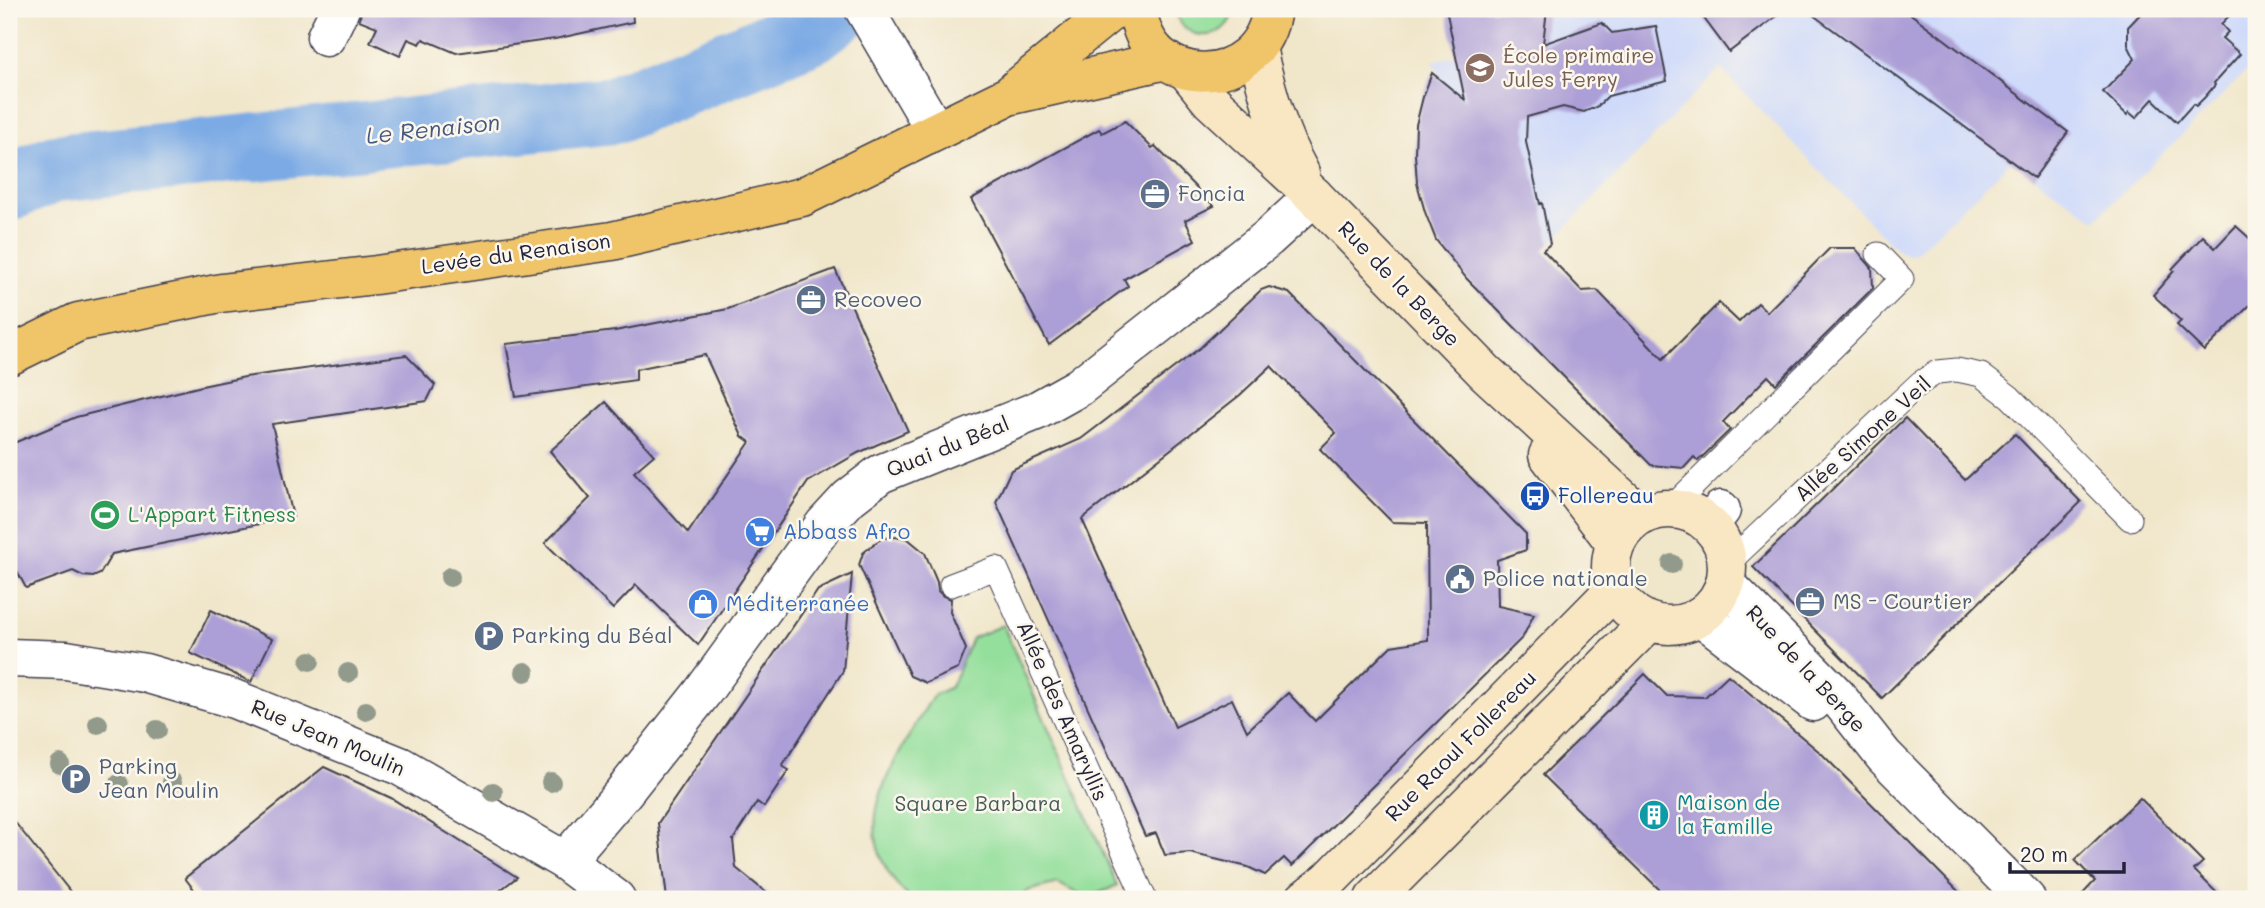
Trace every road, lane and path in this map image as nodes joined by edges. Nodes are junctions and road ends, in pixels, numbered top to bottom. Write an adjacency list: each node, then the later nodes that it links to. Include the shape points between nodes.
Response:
1 (864, 9): 8 (street)
2 (1114, 9): 7 (main road, Levée du Renaison)
3 (1138, 9): 6 (main road, via 1153,49)
4 (1272, 9): 5 (main road)
5 (1257, 47): 6 (main road, Levée du Renaison, via 1225,69 1206,73); 9 (street, Rue de la Berge, via 1278,130)
6 (1176, 65): 7 (main road, Levée du Renaison); 9 (street, Rue de la Berge)
7 (1008, 96): 8 (main road, Levée du Renaison)
8 (935, 130): 11 (main road, Levée du Renaison, via 802,197 612,241 221,293 78,322)
9 (1314, 196): 12 (street, Rue de la Berge); 27 (street, Quai du Béal, via 1268,238 1079,387 1036,411 880,474 849,498 824,525 695,702)
10 (1878, 254): 13 (lane, via 1902,279)
11 (9, 356)
12 (1485, 372): 13 (street, Rue de la Berge); 15 (street, Rue de la Berge)
13 (1656, 512): 15 (street, via 1630,523); 16 (street, Rue de la Berge, via 1686,510 1700,517 1715,517)
14 (2130, 519): 16 (lane, Allée Simone Veil, via 2010,397 1981,375 1937,372 1920,383)
15 (1615, 543): 18 (street, via 1611,566)
16 (1726, 573): 19 (street, Rue de la Berge, via 1711,608); 23 (street, Rue de la Berge)
17 (951, 585): 29 (lane, Allée des Amaryllis, via 996,568)
18 (1614, 590): 20 (street, via 1628,610); 22 (street, Rue Raoul Follereau)
19 (1700, 616): 20 (street, via 1667,625); 23 (street, Rue de la Berge)
20 (1649, 622): 24 (street)
21 (9, 658): 27 (street, Rue Jean Moulin, via 66,660 145,673 234,699 400,766)
22 (1456, 750): 24 (lane); 25 (street, Rue Raoul Follereau)
23 (1884, 756): 32 (street, Rue de la Berge)
24 (1491, 783): 26 (street)
25 (1416, 791): 26 (lane); 30 (street, Rue Raoul Follereau)
26 (1451, 824): 31 (street)
27 (565, 861): 28 (street, Rue Jean Moulin)
28 (616, 899)
29 (1145, 899)
30 (1305, 899)
31 (1374, 899)
32 (2026, 899)

